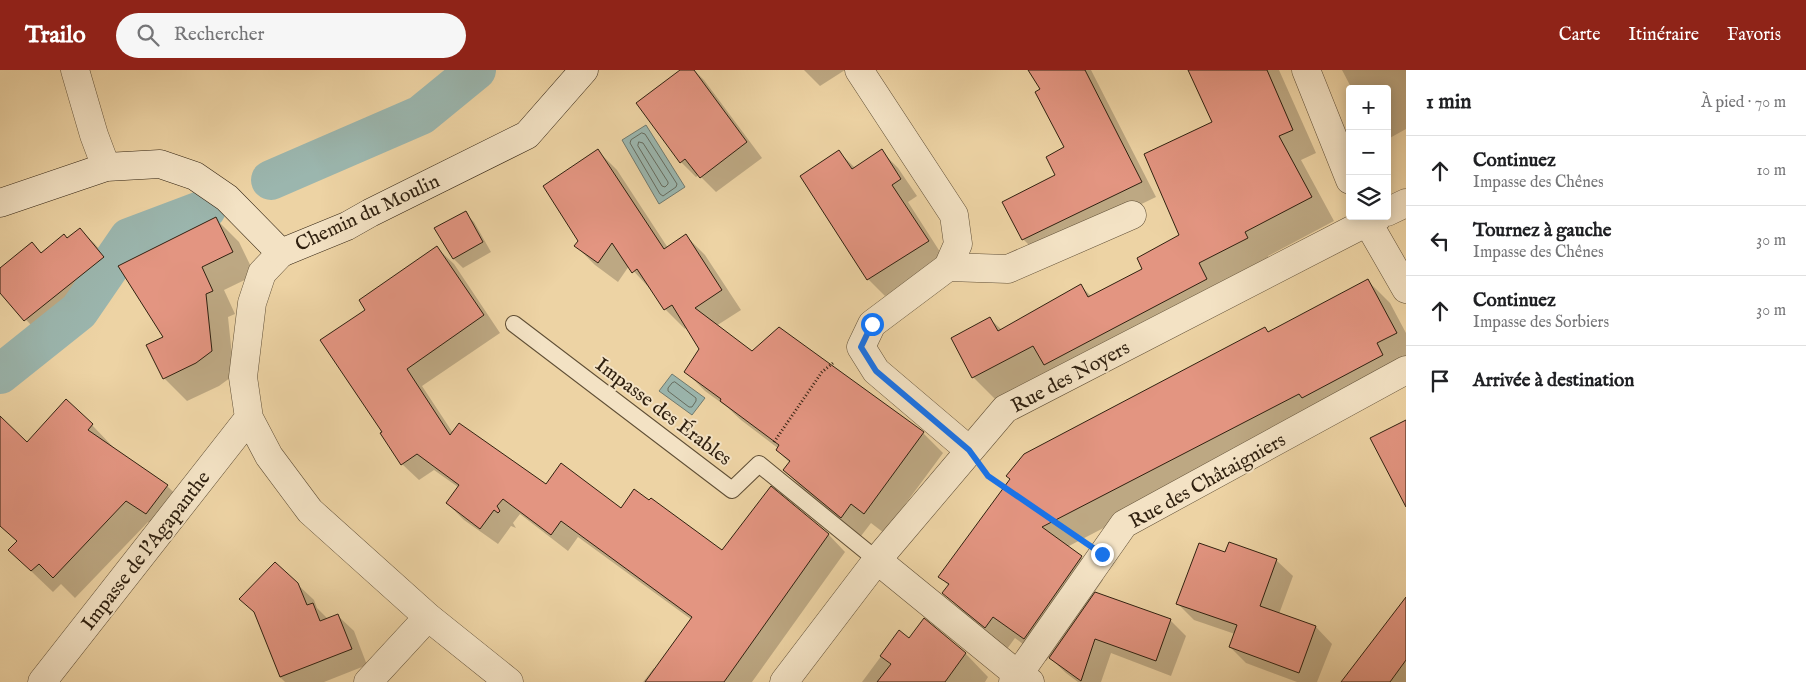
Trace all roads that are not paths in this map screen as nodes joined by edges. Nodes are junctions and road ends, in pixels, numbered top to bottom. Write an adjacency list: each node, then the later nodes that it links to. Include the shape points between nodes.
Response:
1 (75, 70): 5 (street)
2 (584, 70): 13 (street, Chemin du Moulin, via 526,135 347,226)
3 (859, 70): 14 (street, via 954,216 958,244)
4 (1306, 70): 6 (street)
5 (106, 167): 7 (street, Chemin du Moulin); 13 (street, Chemin du Moulin, via 160,164 195,176 227,198)
6 (1348, 175)
7 (0, 203)
8 (1406, 203): 9 (street, Rue des Noyers)
9 (1391, 210)
10 (1132, 215): 14 (street, via 1008,269)
11 (1368, 220): 19 (street, Rue des Noyers, via 1005,410)
12 (1375, 220): 15 (street)
13 (281, 253): 18 (street, via 262,272 252,302 243,377)
14 (948, 267): 19 (street, via 872,324 861,347 876,371)
15 (1406, 289)
16 (514, 324): 20 (lane, Impasse des Érables, via 732,490 759,464)
17 (1406, 370): 22 (street, Rue des Châtaigniers, via 1124,524)
18 (249, 418): 21 (street, via 269,456 310,511); 23 (street, Impasse de l'Agapanthe)
19 (969, 450): 20 (street, Rue des Noyers)
20 (877, 560): 22 (street); 26 (street, Rue des Noyers)
21 (428, 617): 24 (street); 25 (street)
22 (1020, 680)
23 (42, 682)
24 (368, 682)
25 (509, 682)
26 (784, 682)

